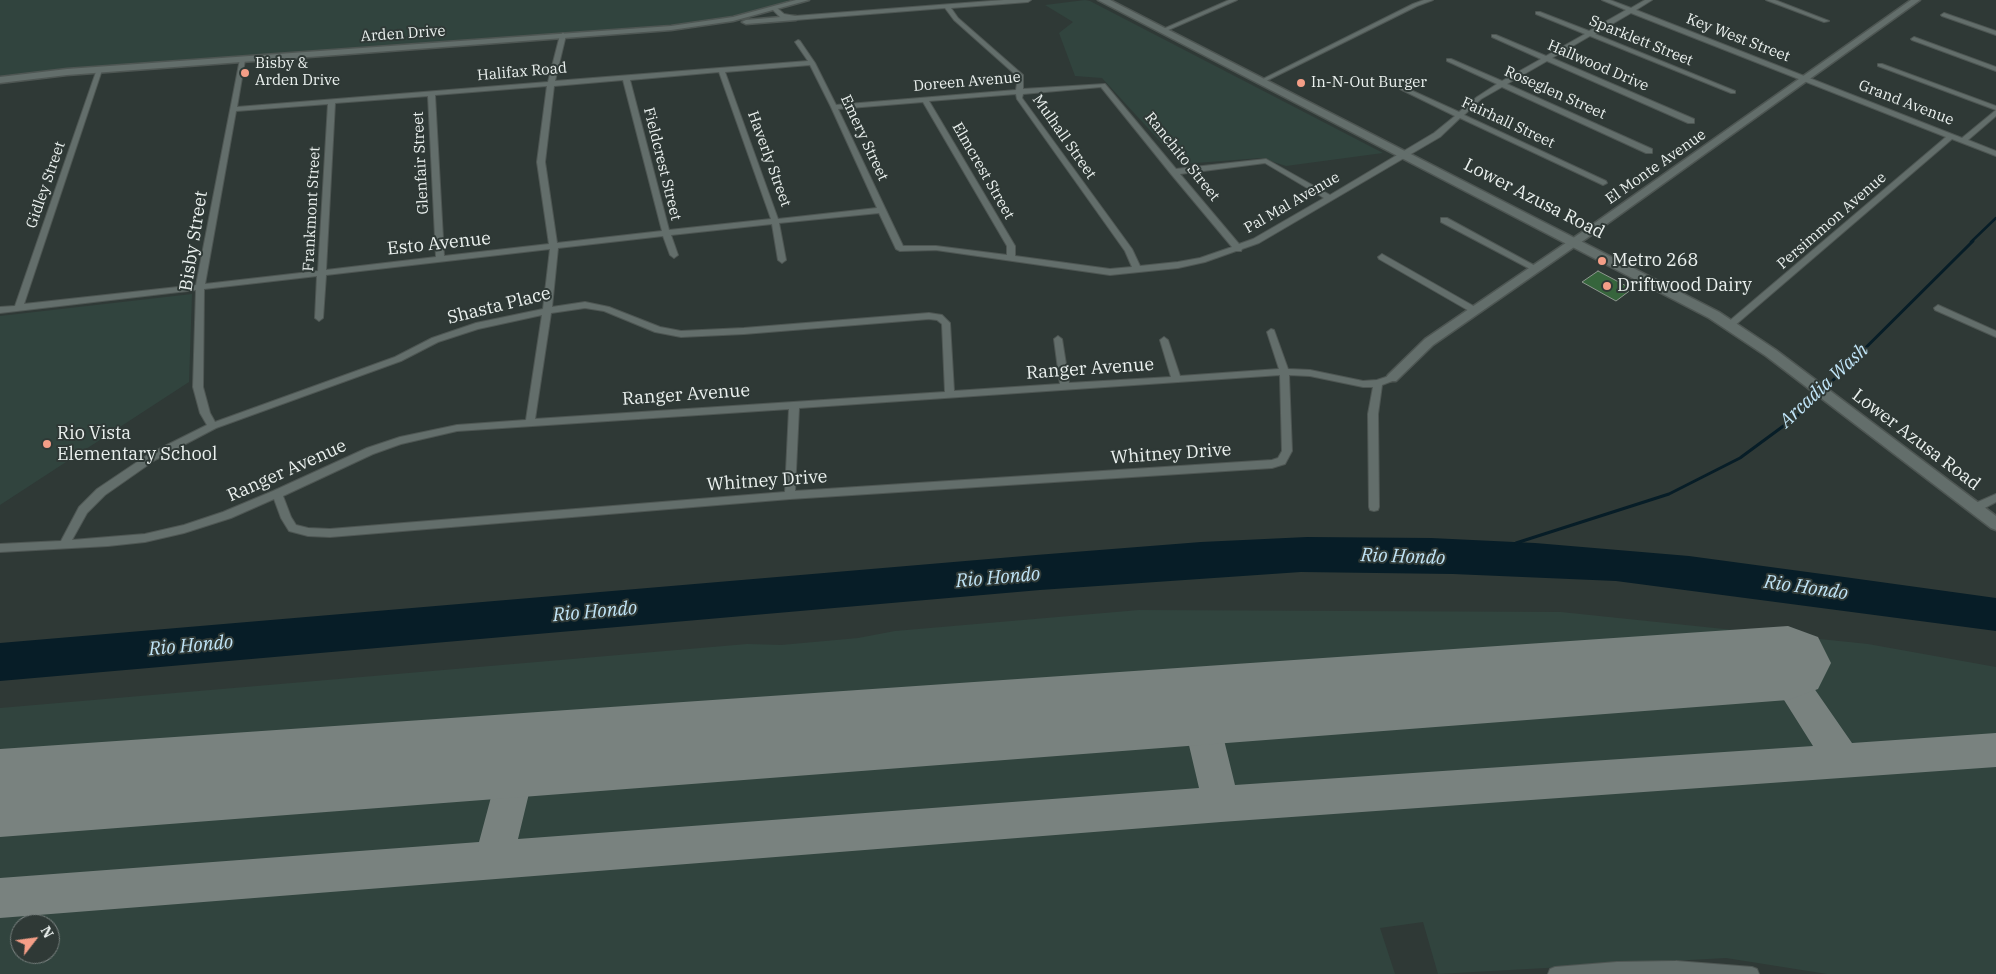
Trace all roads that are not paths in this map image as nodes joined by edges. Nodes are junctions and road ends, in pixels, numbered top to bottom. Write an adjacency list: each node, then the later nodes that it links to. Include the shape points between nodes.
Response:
1 (805, 0): 11 (street, Arden Drive)
2 (1028, 0): 10 (street)
3 (1103, 0): 18 (main road, Lower Azusa Road)
4 (1234, 0): 18 (street)
5 (1430, 0): 36 (street)
6 (1605, 0): 12 (street, Key West Street)
7 (1649, 0): 12 (street, Pal Mal Avenue)
8 (1769, 0): 16 (street)
9 (1916, 0): 34 (street, El Monte Avenue)
10 (946, 6): 15 (street); 41 (street, Mulhall Street, via 956,19 1021,76)
11 (775, 9): 15 (street, via 782,16); 17 (street, Arden Drive)
12 (1631, 10): 20 (street, Pal Mal Avenue); 34 (street, Key West Street)
13 (1538, 13): 20 (street, Sparklett Street)
14 (1944, 15): 19 (street)
15 (793, 18): 17 (street)
16 (1826, 21)
17 (694, 25): 21 (street, Arden Drive)
18 (1164, 30): 36 (main road, Lower Azusa Road)
19 (1996, 33)
20 (1590, 34): 25 (street, Pal Mal Avenue); 42 (street, Sparklett Street)
21 (563, 35): 26 (street, Arden Drive); 37 (street)
22 (1494, 36): 25 (street, Hallwood Drive)
23 (1914, 39): 30 (street)
24 (798, 42): 28 (street, Emery Street)
25 (1547, 58): 38 (street, Pal Mal Avenue); 51 (street, Hallwood Drive)
26 (242, 60): 31 (street, Arden Drive); 48 (street, Bisby Street)
27 (1449, 60): 38 (street, Roseglen Street)
28 (812, 63): 32 (street, Halifax Road); 46 (street, Emery Street)
29 (1880, 65): 47 (street)
30 (1996, 69)
31 (99, 70): 35 (street, Arden Drive); 77 (street, Gidley Street)
32 (721, 70): 33 (street, Halifax Road); 62 (street, Haverly Street)
33 (626, 78): 37 (street, Halifax Road); 63 (street, Fieldcrest Street)
34 (1806, 78): 52 (street, Grand Avenue); 64 (street, El Monte Avenue)
35 (0, 80)
36 (1262, 81): 56 (main road, Lower Azusa Road)
37 (551, 84): 43 (street, Halifax Road); 65 (street, via 541,162)
38 (1502, 84): 50 (street, Pal Mal Avenue); 54 (street, Roseglen Street)
39 (1102, 85): 41 (street, Doreen Avenue); 57 (street, Ranchito Street)
40 (1402, 88): 50 (street, Fairhall Street)
41 (1021, 92): 44 (street, Doreen Avenue); 74 (street, Mulhall Street, via 1019,98 1129,251)
42 (1733, 92)
43 (431, 94): 45 (street, Halifax Road); 71 (street, Glenfair Street)
44 (924, 100): 46 (street, Doreen Avenue); 70 (street, Elmcrest Street, via 1011,246)
45 (332, 102): 48 (street, Halifax Road); 75 (street, Frankmont Street)
46 (834, 107): 60 (street, Emery Street)
47 (1996, 108)
48 (233, 109): 76 (street, Bisby Street)
49 (1996, 112): 53 (street)
50 (1460, 115): 56 (street, Pal Mal Avenue, via 1437,135); 58 (street, Fairhall Street)
51 (1691, 121)
52 (1952, 136): 53 (street, Grand Avenue); 83 (street, Persimmon Avenue)
53 (1963, 141): 55 (street, Grand Avenue)
54 (1649, 151)
55 (1996, 154)
56 (1404, 155): 59 (street, Pal Mal Avenue); 64 (main road, Lower Azusa Road)
57 (1174, 172): 59 (street, via 1266,161); 67 (street, Ranchito Street)
58 (1603, 183)
59 (1330, 198): 67 (street, Pal Mal Avenue)
60 (882, 210): 62 (street, Esto Avenue); 66 (street, Emery Street)
61 (1444, 220): 73 (street)
62 (775, 221): 63 (street, Esto Avenue); 72 (street, Haverly Street)
63 (666, 233): 65 (street, Esto Avenue); 68 (street, Fieldcrest Street)
64 (1575, 242): 73 (street, El Monte Avenue); 83 (main road, Lower Azusa Road)
65 (554, 247): 71 (street, Esto Avenue); 80 (street)
66 (900, 249): 70 (street, Pal Mal Avenue, via 936,248)
67 (1238, 249): 74 (street, Pal Mal Avenue, via 1202,260)
68 (674, 256)
69 (1382, 257): 81 (street)
70 (1011, 258): 74 (street, Pal Mal Avenue, via 1110,272)
71 (440, 260): 75 (street, Esto Avenue)
72 (782, 260)
73 (1535, 268): 81 (street, El Monte Avenue)
74 (1138, 270)
75 (323, 273): 76 (street, Esto Avenue); 82 (street, Frankmont Street)
76 (200, 288): 77 (street, Esto Avenue); 96 (street, Bisby Street, via 198,387 204,413)
77 (18, 308): 79 (street, Esto Avenue)
78 (1938, 308): 85 (street)
79 (0, 310)
80 (547, 310): 93 (street, Shasta Place, via 585,304 658,330 681,334 939,317 946,324); 95 (street); 96 (street, Shasta Place, via 476,326 435,340 390,362)
81 (1474, 310): 89 (street, El Monte Avenue, via 1429,342)
82 (319, 318)
83 (1730, 325): 101 (main road, Lower Azusa Road)
84 (1271, 332): 88 (street)
85 (1996, 334)
86 (1058, 339): 92 (street)
87 (1164, 340): 90 (street)
88 (1284, 372): 90 (street, Ranger Avenue); 91 (street, Ranger Avenue, via 1310,373 1364,384); 98 (street, Whitney Drive, via 1287,451 1282,461 1272,464)
89 (1392, 378): 91 (street, Ranger Avenue)
90 (1176, 380): 92 (street, Ranger Avenue)
91 (1378, 383): 100 (street, via 1373,414)
92 (1065, 387): 93 (street, Ranger Avenue)
93 (950, 395): 94 (street, Ranger Avenue)
94 (794, 405): 95 (street, Ranger Avenue); 98 (street)
95 (530, 422): 97 (street, Ranger Avenue, via 457,428 400,441 370,451)
96 (213, 426): 103 (street, Shasta Place, via 152,457 101,492 83,510)
97 (277, 494): 98 (street, Whitney Drive, via 293,528 330,533); 103 (street, Ranger Avenue, via 184,529 145,538)
98 (790, 495)
99 (1996, 498): 101 (street)
100 (1374, 507)
101 (1975, 508): 102 (main road, Lower Azusa Road)
102 (1996, 524)
103 (64, 544): 104 (street, Ranger Avenue)
104 (0, 548)
105 (1555, 974): 106 (street, via 1676,968)
106 (1752, 974)

